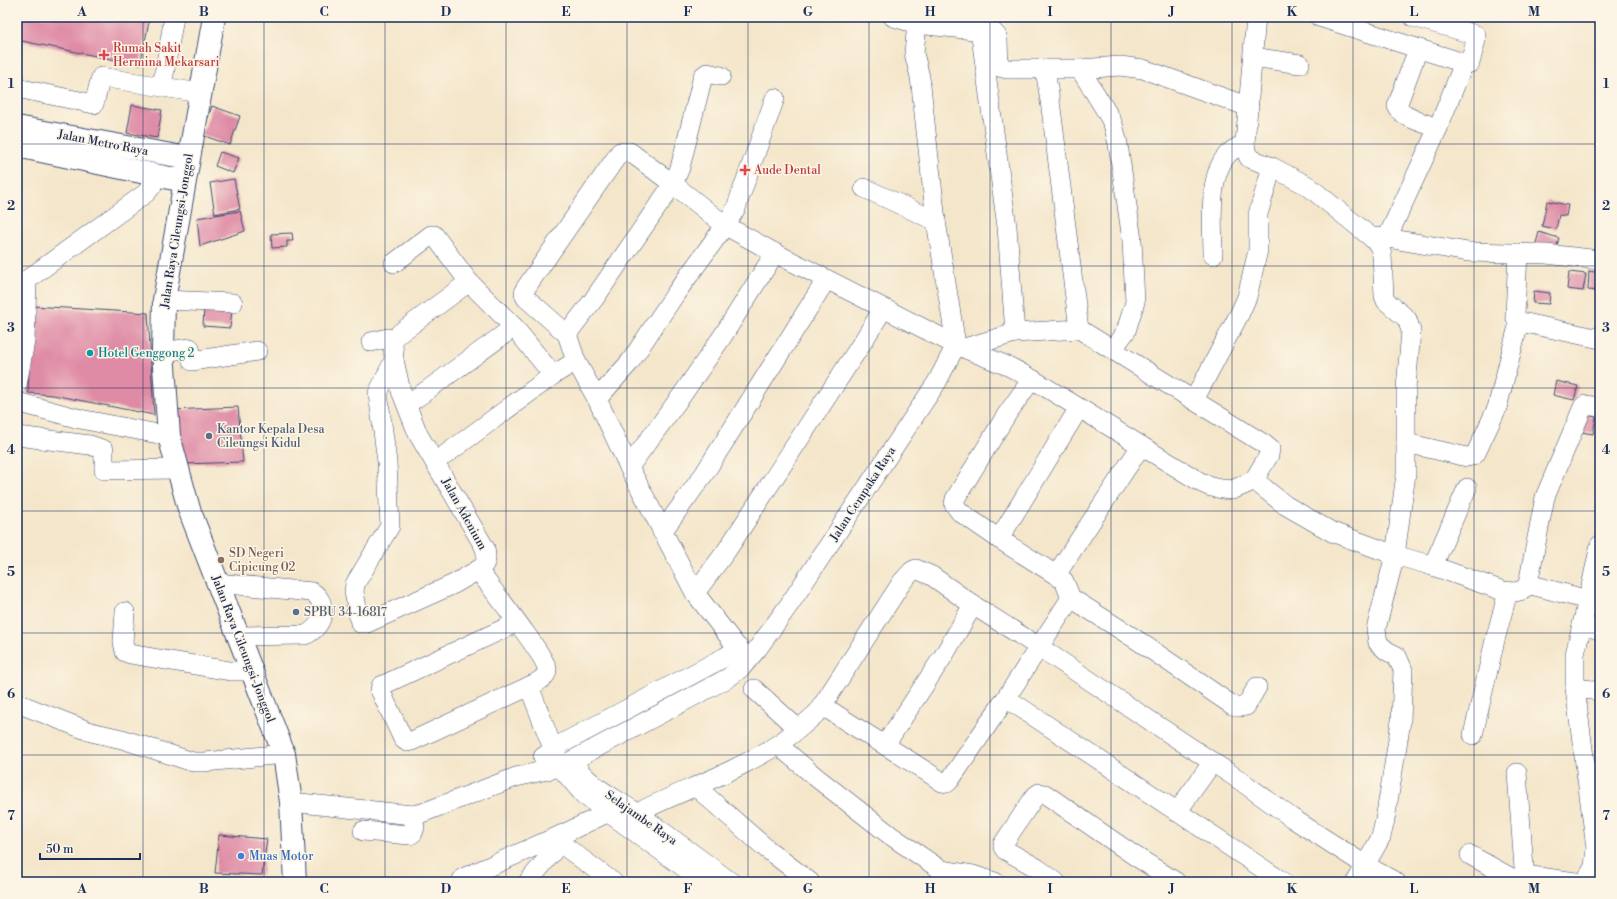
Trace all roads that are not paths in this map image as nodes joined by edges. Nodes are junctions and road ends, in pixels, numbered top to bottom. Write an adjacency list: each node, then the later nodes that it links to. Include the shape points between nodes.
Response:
1 (174, 17): 16 (street)
2 (214, 17): 18 (main road, Jalan Raya Cileungsi-Jonggol)
3 (893, 17): 7 (street)
4 (1256, 17): 10 (street)
5 (1319, 17): 9 (street)
6 (1413, 17): 11 (street, via 1476,35 1470,62)
7 (917, 24): 8 (street); 32 (street, via 914,53 920,77)
8 (980, 29): 13 (street, via 993,32 997,36 999,67); 50 (street, via 1007,227)
9 (1418, 49): 11 (street); 22 (street, via 1398,109 1406,116)
10 (1253, 57): 12 (street); 20 (street)
11 (1464, 63): 22 (street)
12 (1300, 64)
13 (1045, 69): 14 (street); 47 (street)
14 (1080, 69): 20 (street, via 1120,66 1143,69); 54 (street, via 1112,124 1118,144 1132,240 1135,302 1126,331)
15 (721, 76): 28 (street, via 708,73 703,76)
16 (162, 86): 17 (street, via 101,77 94,104); 18 (street)
17 (17, 88)
18 (200, 93): 25 (main road, Jalan Raya Cileungsi-Jonggol)
19 (775, 98): 31 (street)
20 (1249, 106): 23 (street)
21 (17, 127): 25 (main road, Jalan Metro Raya)
22 (1438, 128): 33 (street)
23 (1245, 144): 26 (street, via 1249,158); 36 (street, via 1228,154 1219,166 1214,182)
24 (17, 146): 27 (main road, Jalan Metro Raya)
25 (188, 158): 29 (main road, Jalan Raya Cileungsi-Jonggol)
26 (1272, 167): 33 (street, via 1308,186); 63 (street, via 1258,214 1258,250 1247,297)
27 (154, 174): 29 (main road, Jalan Metro Raya); 41 (street, via 152,186 146,193)
28 (676, 177): 31 (street); 49 (street, via 594,299); 49 (street, via 630,152 620,152 525,289 526,298)
29 (184, 181): 42 (main road, Jalan Raya Cileungsi-Jonggol)
30 (864, 188): 32 (street)
31 (731, 218): 34 (street); 62 (street, via 630,362)
32 (936, 221): 53 (street)
33 (1379, 238): 35 (street, via 1468,252); 69 (street, via 1384,296 1386,301 1407,319 1411,331 1406,388)
34 (775, 253): 39 (street); 72 (street, via 682,396)
35 (1518, 253): 37 (street); 45 (street, via 1515,315)
36 (1213, 255)
37 (1600, 260)
38 (394, 262): 40 (street, via 434,235)
39 (826, 280): 44 (street); 76 (street, via 704,474)
40 (469, 282): 46 (street); 48 (street)
41 (22, 284): 60 (street, via 25,341)
42 (164, 300): 43 (street); 56 (main road, Jalan Raya Cileungsi-Jonggol)
43 (233, 303)
44 (883, 309): 53 (street); 87 (street, via 731,544)
45 (1519, 322): 51 (street); 69 (street, via 1497,408 1476,453 1467,457)
46 (514, 327): 58 (street); 61 (street)
47 (1079, 329): 50 (street); 54 (street)
48 (400, 334)
49 (567, 334): 58 (street)
50 (1015, 334): 53 (street)
51 (1600, 339)
52 (372, 342): 57 (street, Jalan Adenium, via 388,338 391,340)
53 (960, 346): 59 (street); 96 (street, Jalan Cempaka Raya, via 764,640)
54 (1113, 349): 63 (street)
55 (257, 351): 56 (street, via 192,361 190,348)
56 (162, 352): 68 (main road, Jalan Raya Cileungsi-Jonggol)
57 (394, 360): 82 (street, Jalan Adenium, via 401,391 418,434 485,548 486,562); 82 (street, via 378,393 387,462 391,523 387,534 354,584 360,623 367,623 454,584)
58 (564, 369): 62 (street); 71 (street)
59 (1032, 378): 66 (street); 77 (street, via 954,498 954,504 960,512)
60 (17, 385)
61 (415, 399)
62 (596, 399): 72 (street)
63 (1194, 400): 74 (street, via 1270,449)
64 (17, 402): 68 (street, via 80,419)
65 (1600, 407): 85 (street, via 1583,407 1555,470 1545,497)
66 (1079, 408): 70 (street); 77 (street)
67 (17, 436): 73 (street, via 90,445 104,450 104,470)
68 (169, 436): 73 (main road, Jalan Raya Cileungsi-Jonggol)
69 (1406, 443): 79 (street, via 1406,474)
70 (1141, 446): 74 (street, via 1211,487 1232,490); 83 (street)
71 (445, 455)
72 (629, 467): 76 (street)
73 (178, 470): 84 (main road, Jalan Raya Cileungsi-Jonggol, via 189,510)
74 (1254, 480): 79 (street, via 1285,506 1332,532)
75 (1467, 488): 80 (street)
76 (662, 532): 87 (street)
77 (999, 539): 83 (street)
78 (1600, 546): 81 (street)
79 (1395, 555): 80 (street); 123 (street, via 1376,629 1378,643 1397,656 1403,670 1401,721 1381,836)
80 (1433, 566): 86 (street)
81 (1598, 569): 89 (street)
82 (478, 570): 92 (street, Jalan Adenium)
83 (1056, 575): 88 (street, via 1064,582)
84 (217, 583): 94 (main road, Jalan Raya Cileungsi-Jonggol); 94 (street, via 312,592 322,603 320,621 311,633)
85 (1528, 584): 86 (street, via 1523,590); 89 (street)
86 (1508, 592): 106 (street)
87 (695, 593): 96 (street)
88 (1071, 598): 95 (street); 99 (street, via 1232,705 1246,706)
89 (1588, 600): 93 (street)
90 (972, 606): 95 (street); 105 (street, via 932,576 921,570 912,571); 108 (street, via 944,655)
91 (125, 612): 97 (street, via 125,652 230,671)
92 (516, 622): 98 (street, Jalan Adenium, via 546,666 545,676); 98 (street, via 384,684 380,690 403,739 407,742)
93 (1591, 628): 100 (street, via 1575,654)
94 (238, 636): 97 (main road, Jalan Raya Cileungsi-Jonggol)
95 (1039, 647): 103 (street); 111 (street)
96 (737, 660): 109 (street); 112 (street, via 728,678)
97 (252, 671): 110 (main road, Jalan Raya Cileungsi-Jonggol)
98 (530, 686): 109 (street, Selajambe Raya, via 544,722)
99 (1258, 686)
100 (1574, 688): 102 (street); 141 (street, via 1596,848 1594,867)
101 (754, 689): 105 (street)
102 (1600, 691)
103 (1006, 698): 108 (street, via 949,782 942,782); 117 (street)
104 (17, 703): 110 (street, via 92,732 193,762)
105 (811, 717): 107 (street); 108 (street, via 843,720)
106 (1473, 736)
107 (778, 744): 115 (street, via 754,759); 124 (street, via 817,778)
108 (885, 745)
109 (558, 746): 112 (street, Selajambe Raya); 114 (street)
110 (284, 754): 116 (main road, Jalan Raya Cileungsi-Jonggol)
111 (1212, 763): 117 (street); 123 (street)
112 (567, 764): 114 (street); 119 (street, Selajambe Raya, via 582,774); 119 (street, via 584,795)
113 (1517, 773): 126 (street)
114 (516, 777): 118 (street)
115 (696, 787): 119 (street); 133 (street)
116 (291, 802): 118 (street); 127 (main road, Jalan Raya Cileungsi-Jonggol)
117 (1177, 812): 137 (street)
118 (412, 815): 120 (street, via 415,828 410,835)
119 (621, 815): 121 (street); 131 (street); 132 (street, Selajambe Raya)
120 (363, 831)
121 (560, 839): 128 (street, via 463,878); 129 (street); 130 (street)
122 (1470, 855): 126 (street)
123 (1365, 865): 138 (street); 139 (street)
124 (942, 876): 134 (street, via 972,875)
125 (1032, 876): 135 (street); 136 (street, via 1002,846 1037,794 1042,793)
126 (1523, 880): 140 (street)
127 (295, 882)
128 (461, 882)
129 (528, 882)
130 (613, 882)
131 (704, 882)
132 (731, 882)
133 (810, 882)
134 (995, 882)
135 (1056, 882)
136 (1176, 882)
137 (1283, 882)
138 (1356, 882)
139 (1396, 882)
140 (1576, 882)
141 (1585, 882)

